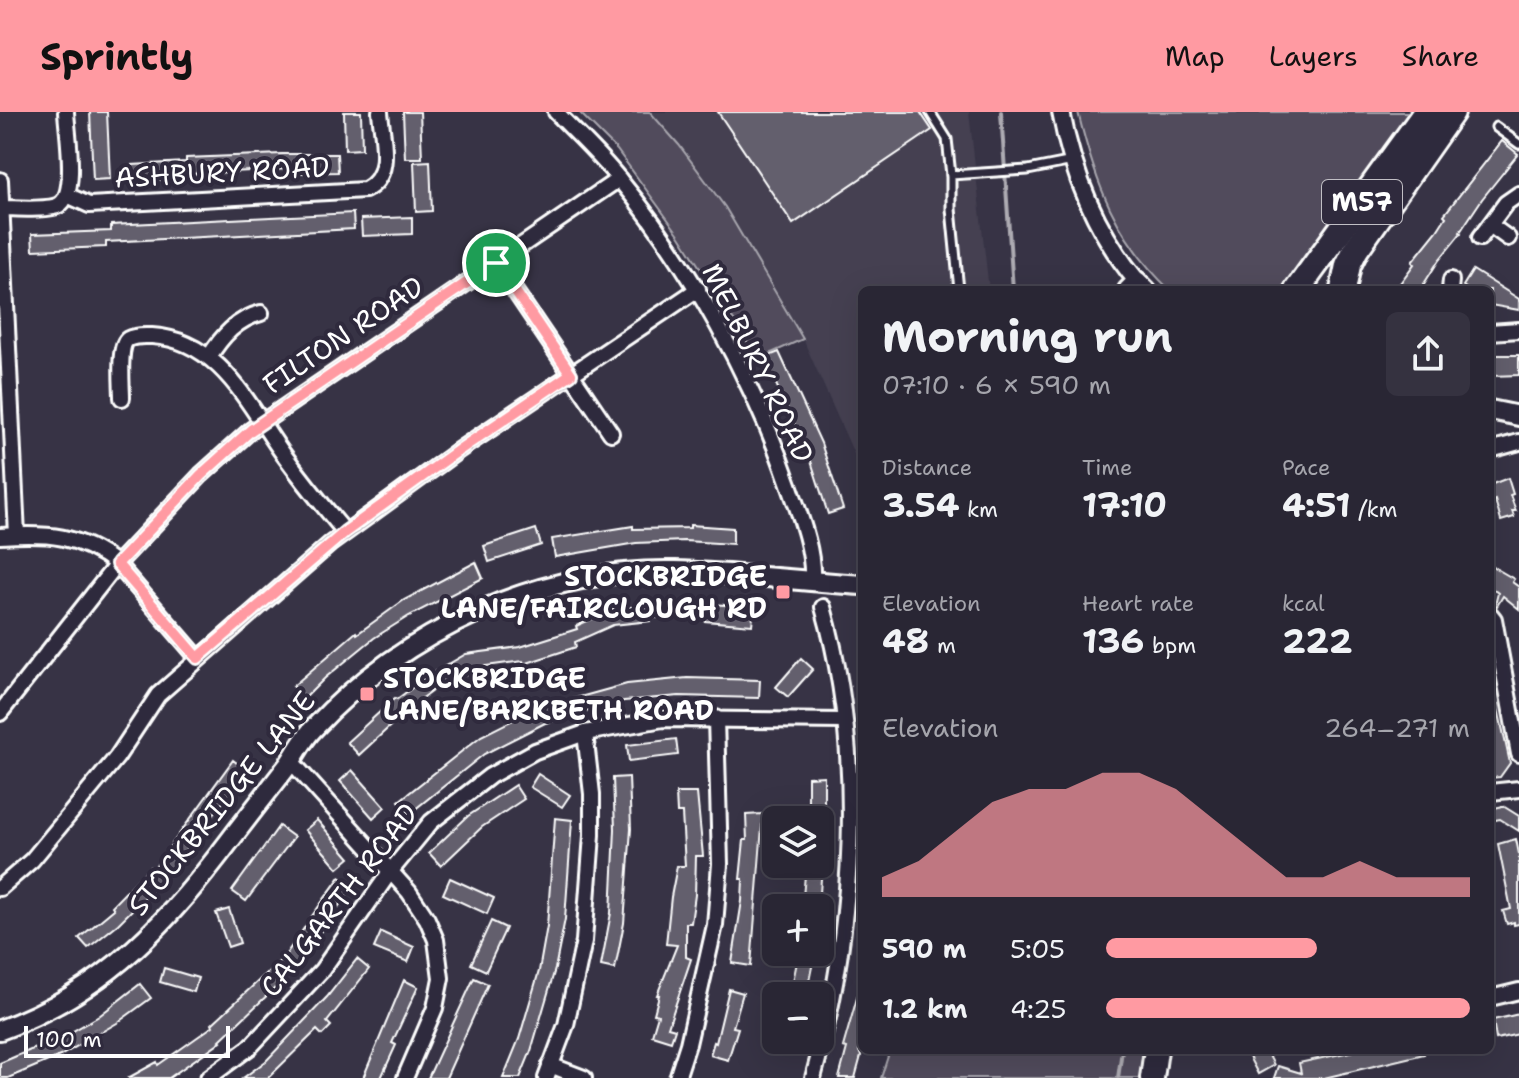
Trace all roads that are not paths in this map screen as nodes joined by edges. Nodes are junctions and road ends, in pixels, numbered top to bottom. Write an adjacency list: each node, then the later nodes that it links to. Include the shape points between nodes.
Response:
1 (66, 112): 15 (street)
2 (380, 112): 15 (street, ASHBURY ROAD, via 384,166 377,182 365,190 89,205)
3 (556, 112): 12 (street, MELBURY ROAD)
4 (930, 112): 11 (lane, via 947,139)
5 (1061, 112): 10 (street)
6 (1426, 112): 23 (highway, M57)
7 (1452, 112): 24 (highway, M57, via 1356,249)
8 (1496, 127): 9 (lane)
9 (1519, 144)
10 (1074, 161): 11 (lane); 22 (street, via 1101,230)
11 (951, 175): 21 (lane)
12 (619, 179): 20 (street, FILTON ROAD); 25 (street, MELBURY ROAD)
13 (0, 180): 16 (street)
14 (1519, 194): 17 (street)
15 (67, 195): 16 (street, via 51,207)
16 (1, 208): 27 (street)
17 (1490, 225): 18 (street); 19 (street)
18 (1480, 238)
19 (1508, 238)
20 (496, 263): 31 (street); 35 (street, FILTON ROAD)
21 (959, 286)
22 (1136, 286)
23 (1300, 286)
24 (1344, 286)
25 (698, 289): 31 (street); 43 (street, MELBURY ROAD, via 779,456 808,547)
26 (261, 313): 30 (street, via 237,324)
27 (3, 314): 40 (street)
28 (1519, 330): 29 (street)
29 (1494, 332)
30 (209, 357): 32 (street, via 165,337 128,339 122,347); 35 (street)
31 (571, 374): 36 (street); 39 (street)
32 (122, 398)
33 (1494, 411): 34 (main road)
34 (1519, 416)
35 (263, 420): 39 (street); 42 (street, FILTON ROAD, via 201,475)
36 (611, 433)
37 (1519, 442): 38 (street)
38 (1494, 449)
39 (345, 532): 47 (street)
40 (17, 535): 41 (street); 42 (street, via 73,539)
41 (0, 536)
42 (117, 564): 47 (street); 50 (street, FILTON ROAD)
43 (812, 581): 44 (main road, STOCKBRIDGE LANE); 55 (main road, STOCKBRIDGE LANE, via 630,573 505,601 431,635 369,677 310,732)
44 (858, 585)
45 (823, 607): 52 (street)
46 (1494, 619): 48 (street)
47 (198, 658): 59 (street, via 152,701 117,757 32,860)
48 (1507, 690): 49 (street); 54 (street)
49 (1494, 692)
50 (0, 713)
51 (716, 718): 52 (street, CALGARTH ROAD); 53 (street, CALGARTH ROAD, via 663,719); 68 (street, via 720,864 715,925)
52 (844, 721): 69 (street, via 848,870)
53 (585, 733): 58 (street, CALGARTH ROAD, via 535,751 490,776 431,822); 64 (street, via 592,835 584,941 566,1025)
54 (1519, 754)
55 (291, 761): 58 (street); 62 (main road, STOCKBRIDGE LANE, via 192,892 155,932 89,985)
56 (1519, 789): 57 (street)
57 (1494, 792)
58 (390, 872): 65 (street, CALGARTH ROAD, via 293,1003 250,1047); 66 (street, via 427,919 441,978 435,1008)
59 (0, 888)
60 (1519, 991): 61 (street)
61 (1494, 997)
62 (0, 1030)
63 (1155, 1054): 70 (main road)
64 (548, 1072): 67 (street)
65 (208, 1078)
66 (405, 1078)
67 (584, 1078)
68 (677, 1078)
69 (813, 1078)
70 (1152, 1078)

